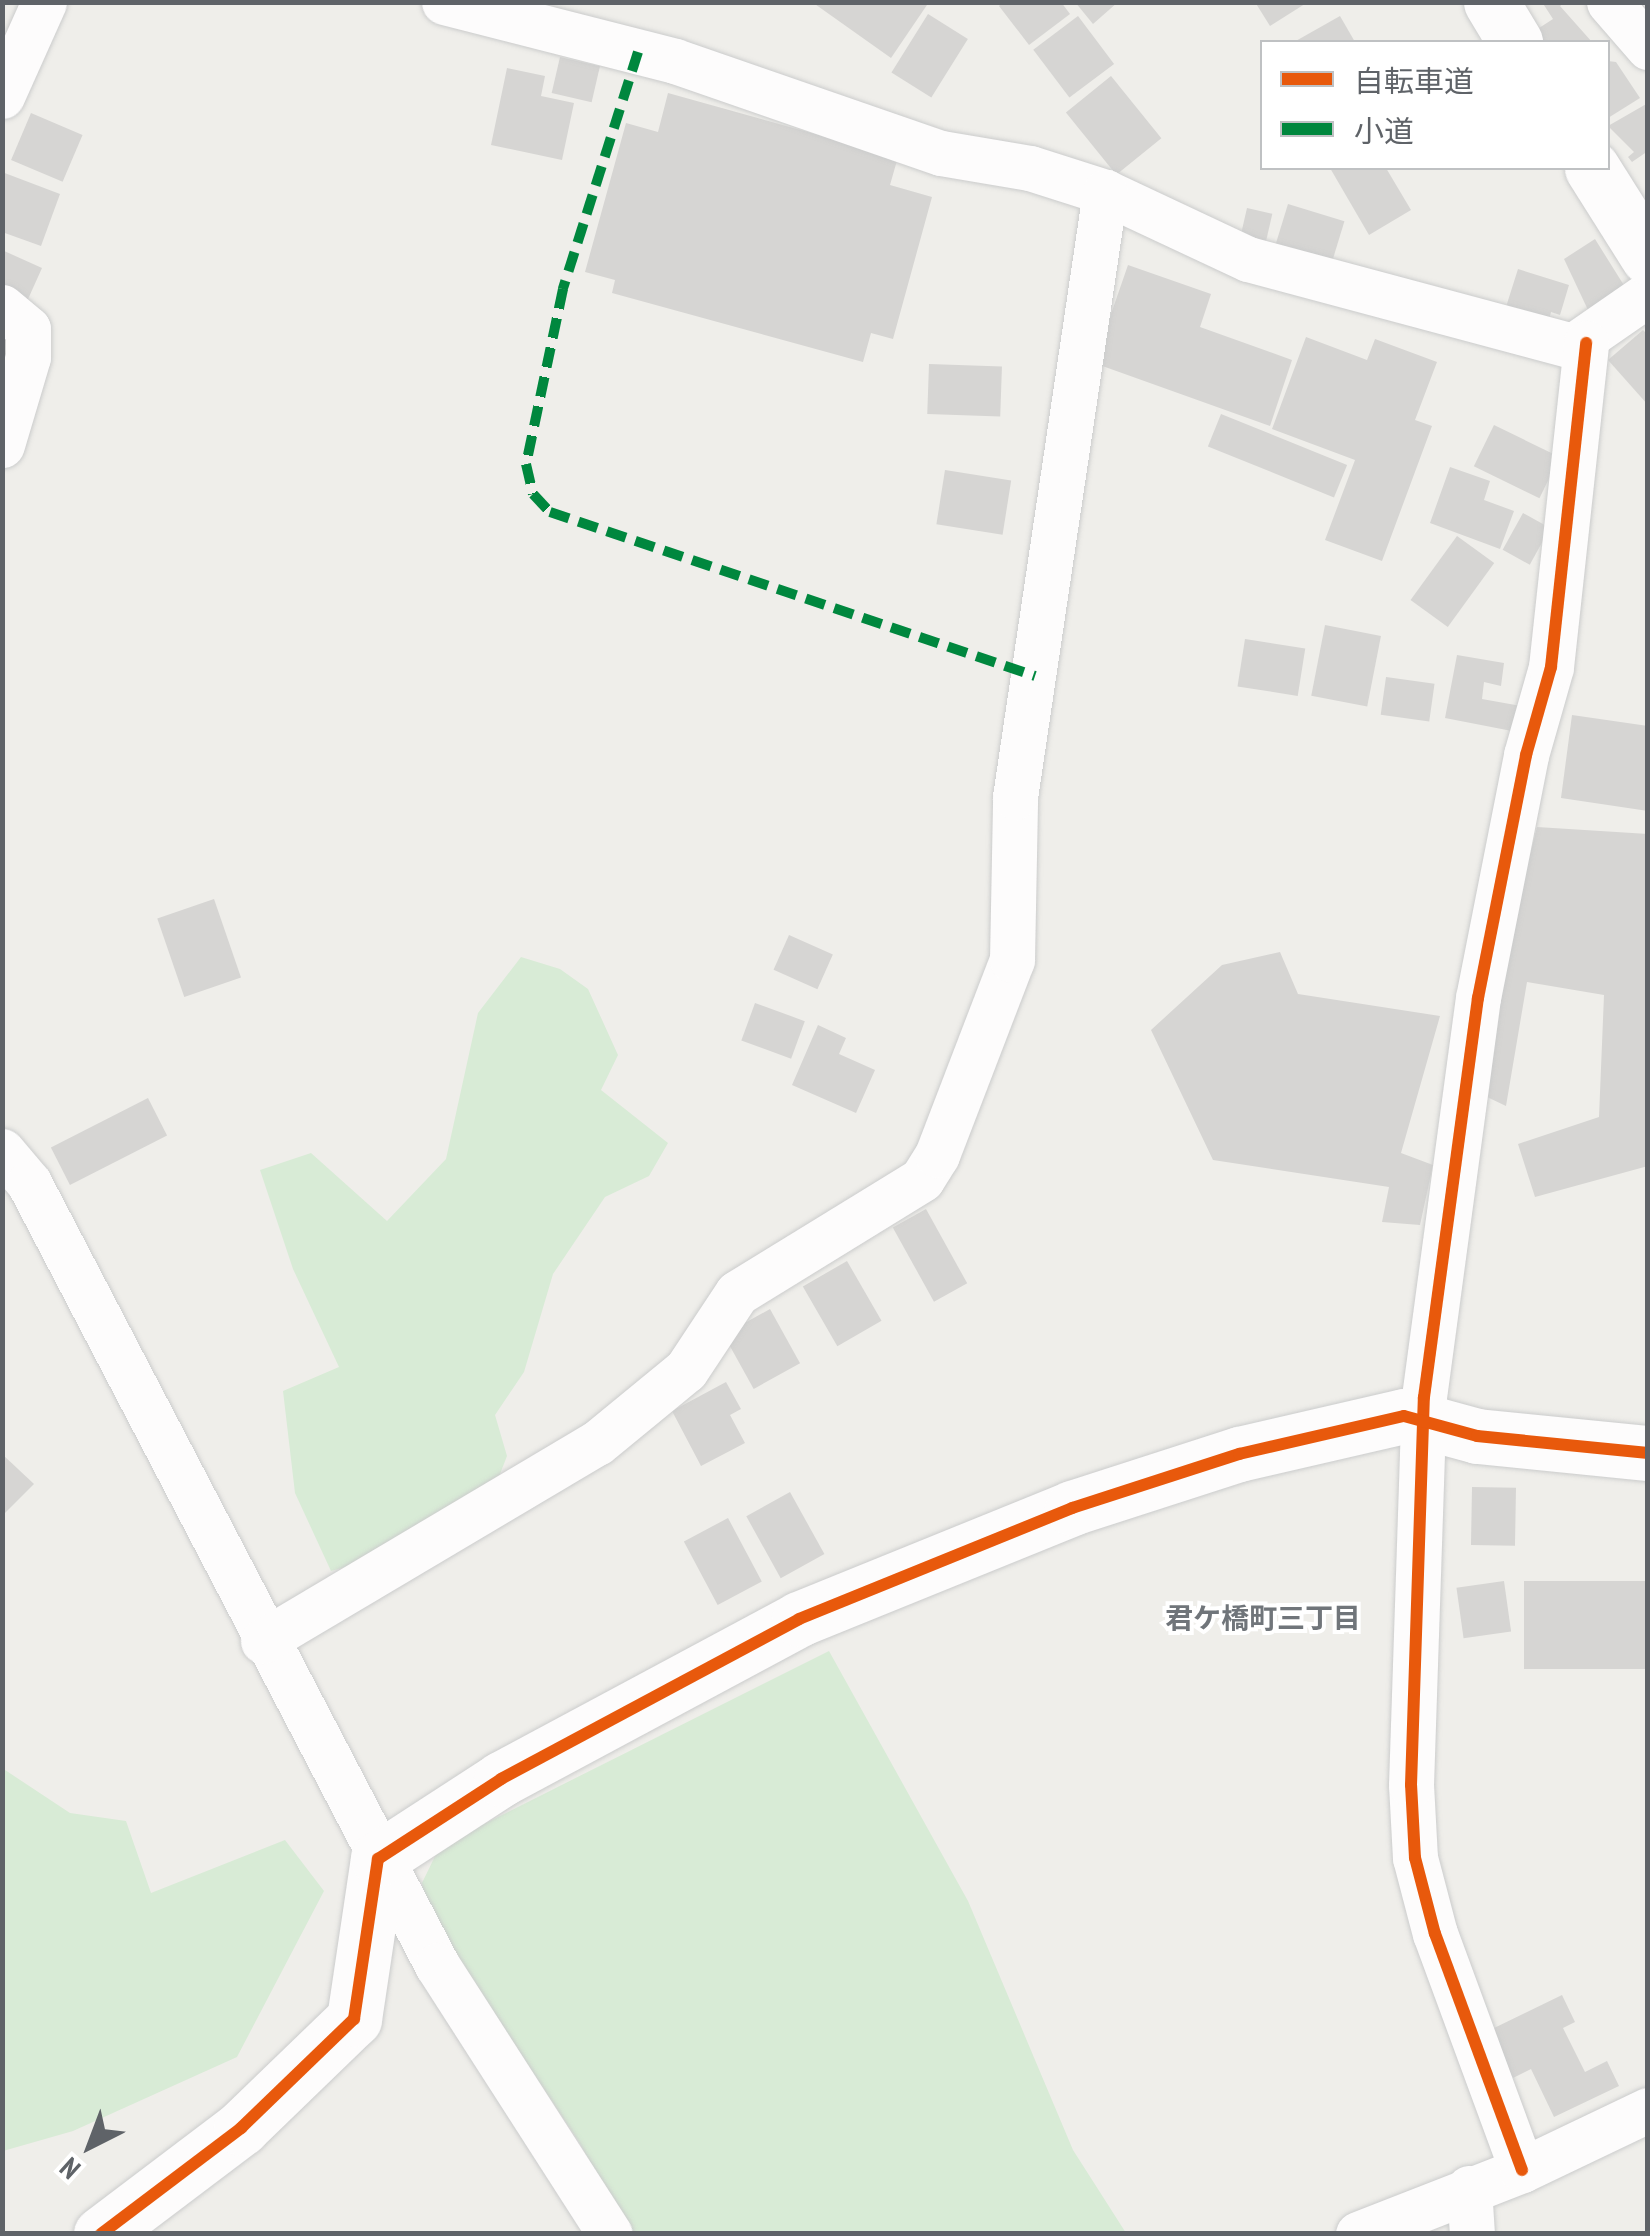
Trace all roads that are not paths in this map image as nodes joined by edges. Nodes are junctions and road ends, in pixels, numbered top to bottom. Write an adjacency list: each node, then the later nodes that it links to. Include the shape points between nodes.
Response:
1 (44, 2): 7 (street)
2 (444, 2): 9 (street, via 675,61 941,153 1030,168)
3 (1491, 2): 5 (street)
4 (1609, 2): 6 (street)
5 (1514, 40)
6 (1648, 47)
7 (2, 96)
8 (1593, 170): 10 (street)
9 (1106, 192): 13 (street, via 1290,272 1573,346); 18 (street, via 1015,797 1012,960 937,1155 922,1179 738,1293 686,1370 597,1443)
10 (1648, 257)
11 (1648, 294): 13 (street)
12 (2, 307): 14 (street, via 28,329 28,357)
13 (1586, 343): 16 (street, via 1551,667 1526,755 1461,1097)
14 (2, 445)
15 (2, 1151): 18 (street, via 29,1183)
16 (1425, 1422): 17 (street, via 1477,1436); 19 (street, via 1404,1416 1239,1454 929,1562 799,1619 536,1760); 21 (street, via 1414,1858)
17 (1648, 1454)
18 (262, 1640): 19 (street)
19 (378, 1860): 23 (street, via 354,2019 241,2128); 24 (street, via 437,1965)
20 (1648, 2110): 21 (street)
21 (1522, 2170): 22 (street)
22 (1468, 2188): 25 (street); 26 (street)
23 (101, 2234)
24 (610, 2234)
25 (1358, 2234)
26 (1472, 2234)

